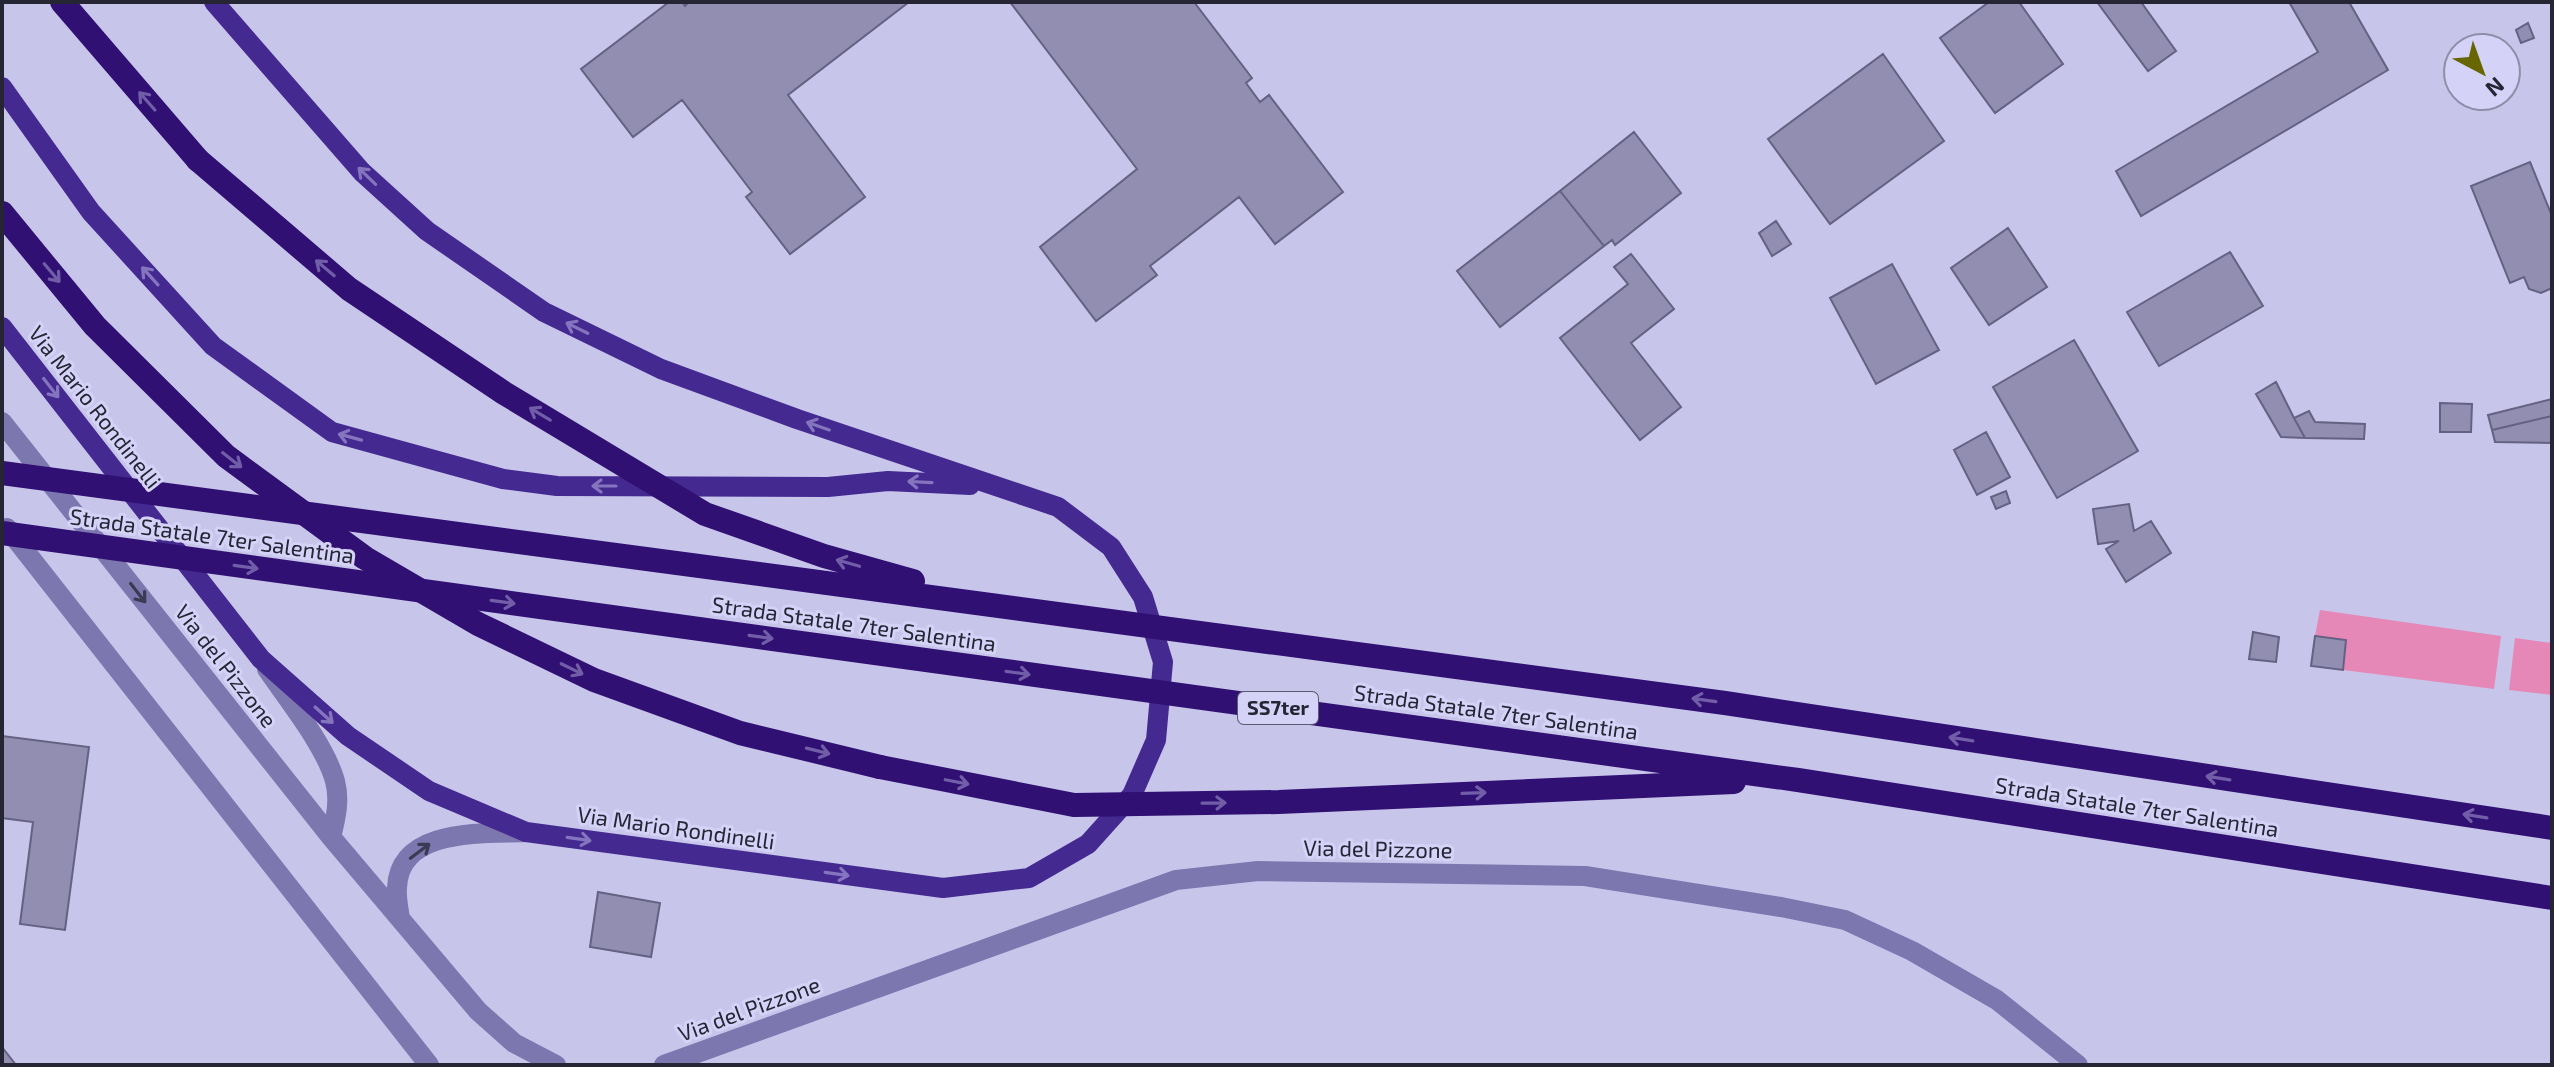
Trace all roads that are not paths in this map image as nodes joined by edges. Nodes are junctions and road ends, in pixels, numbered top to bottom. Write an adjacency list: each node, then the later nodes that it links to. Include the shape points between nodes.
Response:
1 (62, 2): 11 (highway, one-way to 1, bridge, via 918,583 705,514 504,393 349,289 198,160)
2 (214, 2): 8 (main road, one-way to 2, via 661,369 544,312 427,231 362,172)
3 (2, 87): 8 (main road, one-way to 3, via 888,481 828,487 557,486 503,479 332,432 213,346 91,212)
4 (2, 213): 13 (highway, one-way to 13, bridge, via 95,326 226,456 365,558 478,624 594,680 740,733 1074,805 1279,802)
5 (2, 327): 12 (main road, Via Mario Rondinelli, one-way to 12)
6 (2, 422): 16 (street, Via del Pizzone, one-way to 16)
7 (2, 473): 11 (highway, Strada Statale 7ter Salentina, bridge)
8 (998, 487): 15 (main road, Via Mario Rondinelli, one-way to 8, via 943,888 1029,878 1088,844 1132,795 1156,740 1163,662 1143,597 1111,547 1058,507)
9 (2, 522): 19 (street)
10 (2, 533): 13 (highway, Strada Statale 7ter Salentina / SS7ter, one-way to 13, bridge)
11 (947, 598): 14 (highway, Strada Statale 7ter Salentina, one-way to 11, bridge, via 1725,703)
12 (261, 659): 15 (main road, Via Mario Rondinelli, one-way to 15, via 348,736 429,791); 16 (street, via 335,781 337,812)
13 (1798, 780): 17 (highway, Strada Statale 7ter Salentina / SS7ter, bridge)
14 (2552, 828)
15 (526, 832): 18 (street, one-way to 15, via 396,887 405,863 422,846 448,835)
16 (331, 837): 18 (street, Via del Pizzone)
17 (2552, 898)
18 (400, 919): 20 (street, Via del Pizzone, via 478,1011 514,1043)
19 (429, 1065)
20 (556, 1065)
21 (664, 1065): 22 (street, Via del Pizzone, via 1176,880 1258,871 1585,876 1845,920 1997,1000)
22 (2078, 1065)

